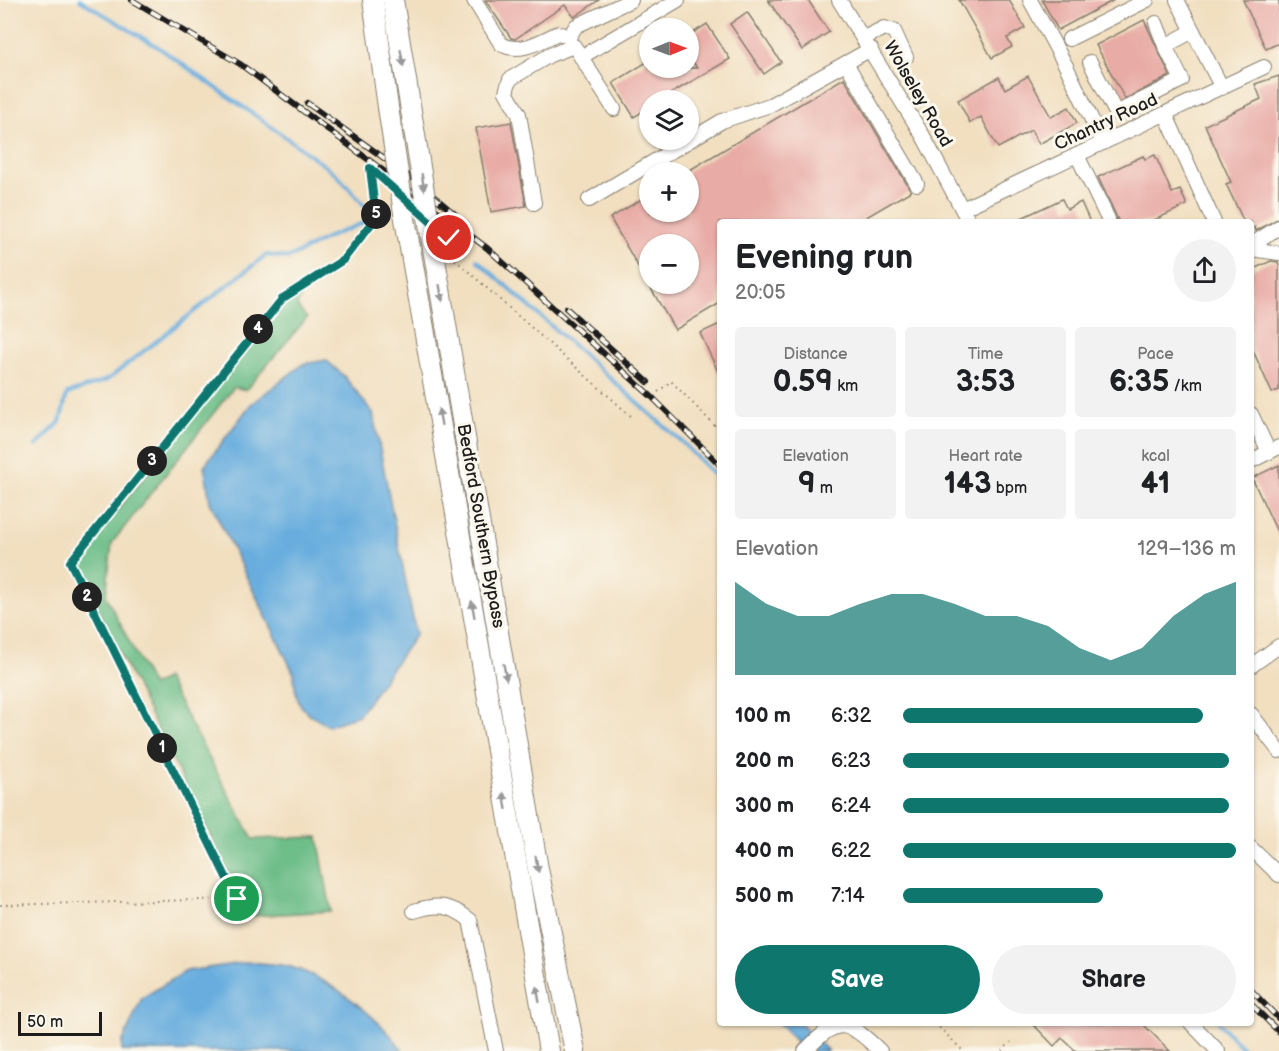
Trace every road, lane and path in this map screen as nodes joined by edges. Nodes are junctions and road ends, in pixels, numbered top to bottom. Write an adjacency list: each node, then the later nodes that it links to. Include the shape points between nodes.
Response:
1 (373, 0): 58 (highway, Bedford Southern Bypass, one-way to 1, bridge, via 404,213)
2 (393, 0): 36 (highway, Bedford Southern Bypass, one-way to 36, bridge)
3 (474, 0): 14 (street, via 508,49 523,48 558,33 564,33)
4 (631, 0): 14 (street, via 576,26)
5 (839, 0): 13 (street, Wolseley Road)
6 (1030, 0): 25 (street)
7 (1147, 0): 12 (street)
8 (1177, 0): 11 (street)
9 (670, 2): 14 (street)
10 (1156, 23): 15 (street)
11 (1193, 31): 15 (street); 20 (street)
12 (1069, 39)
13 (867, 43): 16 (street, via 884,28 894,31); 18 (street); 31 (street, Wolseley Road)
14 (575, 46): 21 (street); 30 (street, via 550,55 510,79 506,92 519,114)
15 (1165, 46): 22 (street, via 1182,80)
16 (906, 57)
17 (1090, 62): 22 (street)
18 (846, 63): 28 (street); 29 (street, via 770,105 722,121)
19 (1264, 67): 20 (street, Chantry Road)
20 (1222, 87): 23 (street, Chantry Road)
21 (614, 109)
22 (1116, 113): 24 (street)
23 (1166, 115): 24 (street, Chantry Road); 34 (street)
24 (1125, 133): 25 (street, Chantry Road)
25 (1103, 143): 26 (street, Chantry Road)
26 (1077, 155): 31 (street, Chantry Road); 33 (street)
27 (387, 183): 52 (path, via 370,168 376,218 343,260 283,298 70,562 237,899)
28 (917, 184)
29 (589, 200)
30 (534, 203)
31 (962, 209): 32 (street, Wolseley Road)
32 (967, 219)
33 (1108, 219)
34 (1213, 219)
35 (1279, 227): 37 (street)
36 (436, 233): 41 (path, via 449,238 453,258); 59 (highway, Bedford Southern Bypass, one-way to 59, via 538,869)
37 (1254, 245)
38 (1254, 248): 39 (street)
39 (1279, 253)
40 (657, 392): 43 (path, via 670,381)
41 (632, 417)
42 (1254, 419): 44 (street)
43 (717, 427)
44 (1274, 450): 45 (street)
45 (1254, 459)
46 (1279, 646): 47 (street)
47 (1254, 664)
48 (1254, 718): 49 (street)
49 (1279, 751)
50 (1254, 851): 51 (street)
51 (1278, 872)
52 (0, 905)
53 (414, 911): 57 (street, via 429,906 455,908 470,920)
54 (938, 1026): 62 (path)
55 (1194, 1026): 64 (street)
56 (1011, 1042): 63 (path)
57 (496, 1051)
58 (549, 1051)
59 (575, 1051)
60 (805, 1051): 61 (street, via 825,1030 850,1027)
61 (880, 1051)
62 (963, 1051)
63 (1002, 1051)
64 (1218, 1051)

